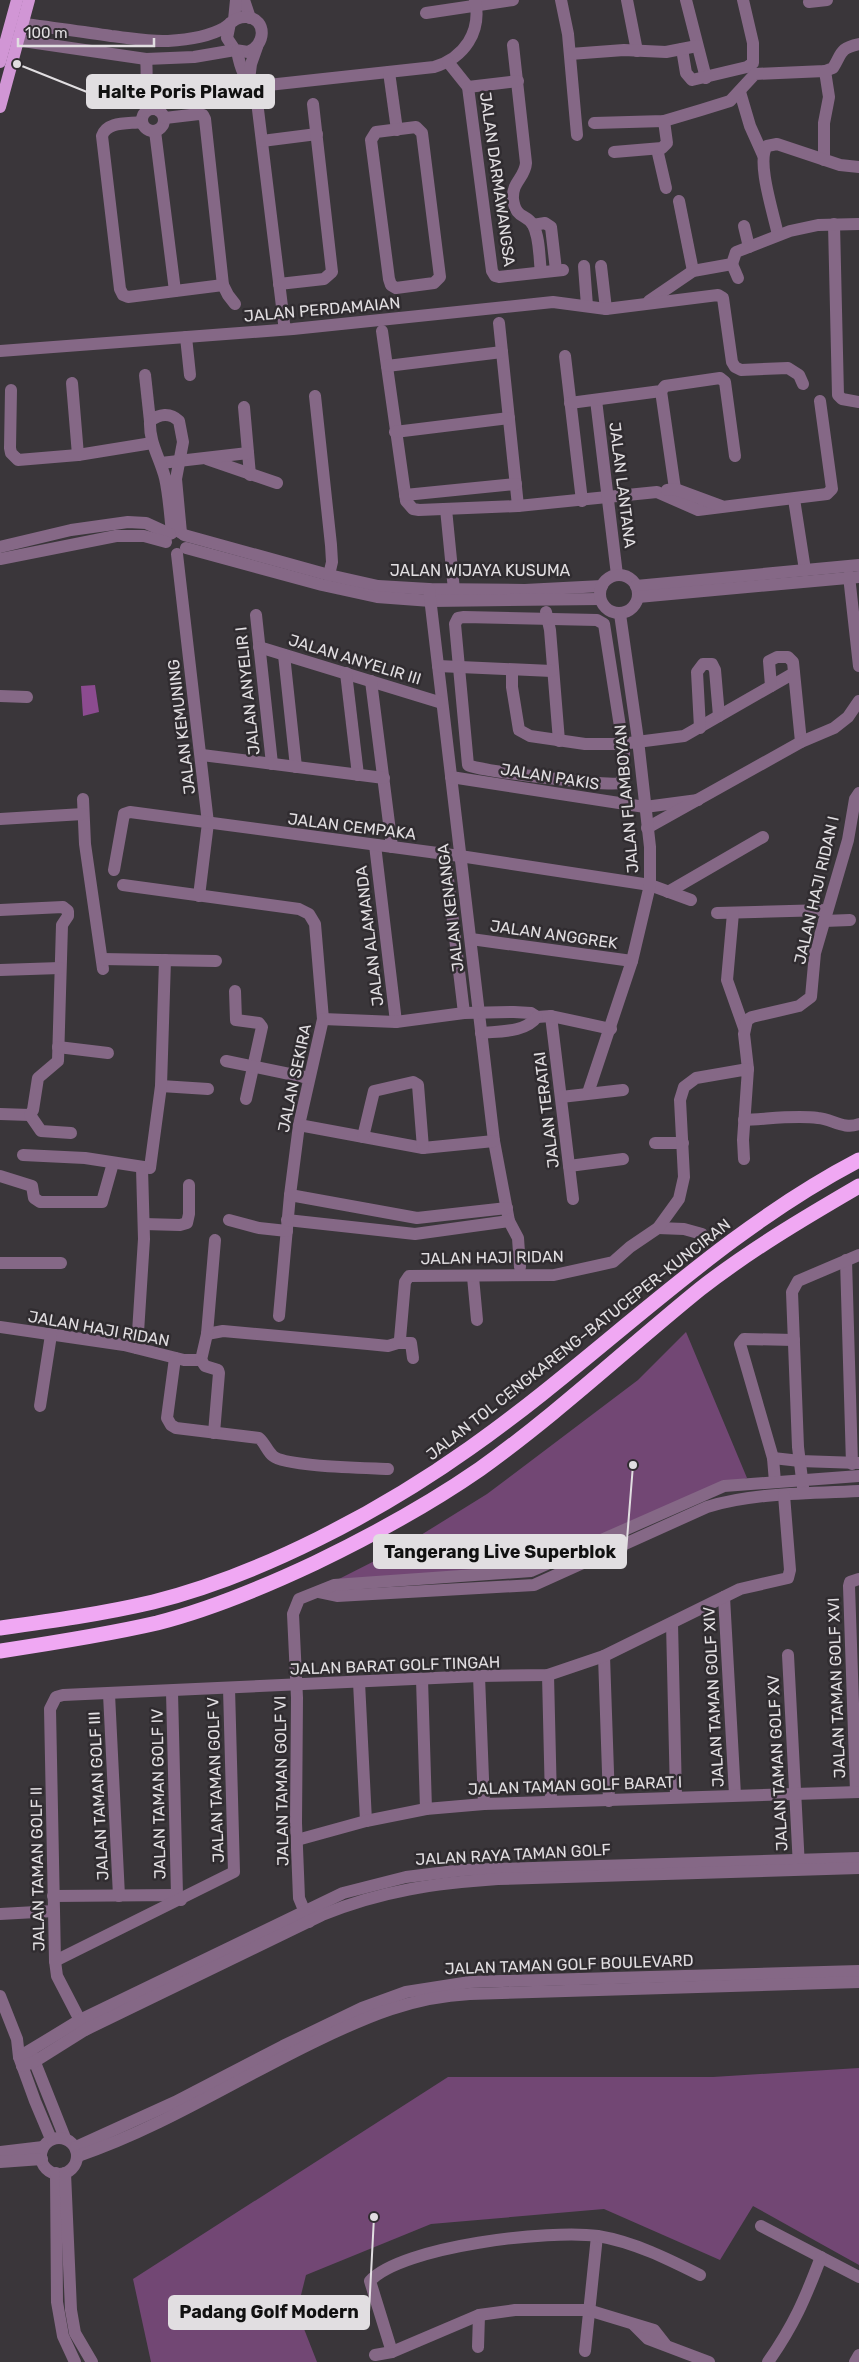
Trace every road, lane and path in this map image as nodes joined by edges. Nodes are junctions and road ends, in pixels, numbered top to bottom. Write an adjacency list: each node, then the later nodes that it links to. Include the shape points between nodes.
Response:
1 (17, 0): 15 (main road)
2 (30, 0): 15 (main road)
3 (236, 0): 16 (street)
4 (244, 0): 14 (street)
5 (513, 0): 12 (street)
6 (561, 0): 25 (street)
7 (627, 0): 24 (street)
8 (686, 0): 20 (street)
9 (743, 0): 31 (street, via 753,43 753,63)
10 (827, 0): 11 (street)
11 (809, 2)
12 (475, 4): 13 (street); 28 (street, via 474,31 469,42)
13 (426, 14)
14 (250, 18): 16 (street, via 242,17); 21 (street, via 262,31 262,40)
15 (17, 22): 16 (street, via 156,41 199,36); 17 (main road)
16 (232, 22): 23 (street, via 227,38)
17 (12, 39): 26 (street); 27 (main road); 37 (main road)
18 (859, 44): 29 (street, via 845,48 833,68)
19 (513, 45): 32 (street)
20 (697, 46): 22 (street); 31 (street)
21 (257, 47): 23 (street, via 248,52); 33 (street, via 251,64)
22 (682, 49): 24 (street); 31 (street, via 689,79)
23 (236, 50): 26 (street, via 194,57); 33 (street, via 241,68)
24 (637, 51): 25 (street)
25 (570, 54): 43 (street)
26 (146, 59): 38 (street, via 148,79 145,94)
27 (0, 62)
28 (448, 62): 30 (street); 34 (street, JALAN DARMAWANGSA)
29 (825, 71): 35 (street, via 755,74); 48 (street, via 829,97 824,123)
30 (389, 72): 33 (street, via 259,86); 41 (street)
31 (706, 78)
32 (518, 81): 34 (street, JALAN DARMAWANGSA); 54 (street, JALAN DARMAWANGSA, via 526,168 513,187 513,198 515,209)
33 (252, 82): 44 (street)
34 (468, 87): 62 (street, JALAN DARMAWANGSA, via 492,271 499,277)
35 (740, 92): 39 (street, via 730,101); 47 (street)
36 (313, 104): 42 (street)
37 (0, 107)
38 (153, 115): 65 (street, via 199,114 205,120); 66 (street, via 163,127 155,131); 66 (street, via 109,126 102,136 120,289 128,297)
39 (664, 121): 40 (street); 45 (street, via 667,143)
40 (594, 123)
41 (397, 130): 41 (street, via 376,132 371,140 388,279 396,288 434,283 440,277 422,132 416,127)
42 (317, 134): 44 (street); 64 (street, via 332,272 324,279)
43 (577, 135)
44 (262, 141): 64 (street)
45 (657, 149): 46 (street); 50 (street)
46 (614, 152)
47 (763, 155): 48 (street, via 767,146 777,144); 56 (street)
48 (824, 160): 49 (street, via 849,168)
49 (859, 167)
50 (666, 188)
51 (679, 201): 61 (street)
52 (834, 224): 53 (street); 56 (street); 88 (street, via 838,395 842,399)
53 (859, 224)
54 (533, 225): 62 (street, JALAN DARMAWANGSA); 62 (street, via 545,223 551,226 560,270)
55 (744, 226): 57 (street)
56 (778, 235): 57 (street)
57 (749, 247): 58 (street, via 736,252)
58 (732, 264): 61 (street); 63 (street)
59 (584, 266): 69 (street)
60 (601, 266): 70 (street)
61 (693, 271): 67 (street)
62 (541, 272)
63 (738, 278)
64 (279, 284): 71 (street)
65 (224, 285): 66 (street); 68 (street)
66 (174, 291)
67 (647, 303): 70 (street, JALAN PERDAMAIAN); 82 (street, JALAN PERDAMAIAN, via 721,296 735,367 741,370 788,368 794,370)
68 (235, 304)
69 (587, 306): 70 (street, JALAN PERDAMAIAN); 74 (street, JALAN PERDAMAIAN, via 553,302)
70 (606, 309)
71 (284, 323)
72 (499, 323): 76 (street)
73 (382, 331): 78 (street)
74 (186, 337): 75 (street, JALAN PERDAMAIAN); 80 (street)
75 (0, 351)
76 (502, 352): 78 (street); 91 (street)
77 (565, 356): 89 (street)
78 (387, 366): 93 (street)
79 (145, 375): 92 (street)
80 (190, 375)
81 (72, 383): 96 (street)
82 (803, 384)
83 (11, 390): 96 (street, via 10,448 15,458 22,461)
84 (661, 391): 86 (street); 97 (street, via 665,386 720,378 725,382); 104 (street)
85 (315, 396): 117 (street, via 332,562)
86 (596, 400): 89 (street); 108 (street, JALAN LANTANA)
87 (820, 401): 107 (street, via 832,489 830,493)
88 (859, 402)
89 (570, 403): 109 (street)
90 (244, 408): 95 (street)
91 (509, 418): 93 (street); 103 (street)
92 (150, 422): 94 (street); 99 (street, via 155,416 168,414 179,421 183,442)
93 (395, 432): 106 (street)
94 (152, 444): 96 (street); 100 (street)
95 (248, 453): 98 (street); 101 (street)
96 (78, 455)
97 (735, 456)
98 (204, 458): 99 (street); 101 (street)
99 (180, 460): 100 (street); 113 (street, via 176,479)
100 (161, 463): 113 (street)
101 (250, 475): 102 (street)
102 (277, 483)
103 (516, 484): 106 (street); 110 (street)
104 (675, 489): 105 (street); 111 (street)
105 (657, 492): 108 (street); 111 (street, via 698,510)
106 (405, 494): 112 (street, via 406,501 413,508)
107 (794, 498): 111 (street); 116 (street)
108 (607, 499): 109 (street); 118 (street, JALAN LANTANA)
109 (582, 501): 110 (street)
110 (518, 506): 112 (street)
111 (723, 507)
112 (446, 509): 121 (street)
113 (177, 540): 114 (street, JALAN WIJAYA KUSUMA, via 146,523 128,522 71,530); 117 (street, JALAN WIJAYA KUSUMA); 123 (street, JALAN WIJAYA KUSUMA, via 342,590 377,597); 150 (street, JALAN KEMUNING)
114 (0, 555)
115 (859, 565): 116 (street)
116 (805, 570): 122 (street)
117 (325, 574): 123 (street, JALAN WIJAYA KUSUMA)
118 (617, 575): 120 (street, via 610,577); 122 (street, via 628,578)
119 (854, 577): 122 (street); 131 (street)
120 (602, 586): 121 (street, JALAN WIJAYA KUSUMA); 124 (street)
121 (454, 590): 123 (street, JALAN WIJAYA KUSUMA)
122 (637, 592): 126 (street, via 634,607)
123 (430, 595): 125 (street, JALAN WIJAYA KUSUMA); 132 (street, JALAN KENANGA)
124 (600, 599): 125 (street, JALAN WIJAYA KUSUMA); 126 (street, via 606,609)
125 (549, 601): 128 (street)
126 (620, 614): 146 (street, JALAN FLAMBOYAN)
127 (256, 616): 129 (street, JALAN ANYELIR I)
128 (550, 622): 133 (street, via 458,618 455,624); 135 (street); 149 (street, via 597,620 605,626)
129 (259, 647): 130 (street, JALAN ANYELIR III); 151 (street, JALAN ANYELIR I)
130 (284, 655): 136 (street, JALAN ANYELIR III); 152 (street)
131 (859, 666)
132 (438, 669): 133 (street); 143 (street, JALAN KENANGA)
133 (460, 669): 134 (street); 156 (street, via 468,765)
134 (512, 670): 135 (street); 147 (street, via 518,730 530,736)
135 (552, 671): 147 (street)
136 (346, 673): 138 (street, JALAN ANYELIR III); 153 (street)
137 (794, 673): 139 (street); 139 (street, via 793,662 788,657 771,659 768,665); 148 (street)
138 (371, 681): 143 (street, JALAN ANYELIR III); 155 (street)
139 (770, 686): 144 (street)
140 (0, 696): 141 (street)
141 (27, 697)
142 (859, 701): 148 (street, via 848,718 834,728)
143 (442, 703): 154 (street, JALAN KENANGA)
144 (719, 716): 145 (street); 145 (street, via 715,670 712,664 703,664 697,672)
145 (700, 728): 146 (street, via 684,736)
146 (638, 740): 149 (street); 161 (street, JALAN FLAMBOYAN)
147 (559, 741): 149 (street)
148 (801, 742): 160 (street)
149 (621, 744): 156 (street, via 624,752 621,784)
150 (202, 755): 151 (street); 164 (street, JALAN KEMUNING)
151 (272, 764): 152 (street)
152 (296, 767): 153 (street)
153 (358, 775): 155 (street)
154 (451, 777): 158 (street, JALAN PAKIS); 170 (street, JALAN KENANGA)
155 (384, 778): 168 (street)
156 (580, 782): 158 (street)
157 (859, 794): 178 (street, JALAN HAJI RIDAN I, via 855,799 848,840)
158 (578, 796): 161 (street, JALAN PAKIS)
159 (83, 799): 162 (street)
160 (698, 800): 161 (street, JALAN PAKIS); 165 (street)
161 (645, 807): 165 (street, JALAN FLAMBOYAN)
162 (83, 814): 163 (street); 181 (street, via 102,964)
163 (0, 819)
164 (208, 823): 167 (street, JALAN CEMPAKA); 171 (street, JALAN CEMPAKA, via 125,812); 175 (street, JALAN KEMUNING)
165 (647, 828): 173 (street, JALAN FLAMBOYAN)
166 (763, 837): 174 (street)
167 (375, 845): 168 (street, JALAN CEMPAKA); 192 (street, JALAN ALAMANDA)
168 (392, 847): 169 (street, JALAN CEMPAKA)
169 (444, 854): 170 (street, JALAN CEMPAKA); 188 (street)
170 (460, 856): 173 (street, JALAN CEMPAKA); 180 (street, JALAN KENANGA)
171 (114, 870)
172 (123, 885): 175 (street, JALAN SEKIRA)
173 (650, 885): 174 (street, JALAN CEMPAKA); 183 (street, JALAN FLAMBOYAN)
174 (668, 892): 176 (street, JALAN CEMPAKA)
175 (200, 896): 191 (street, JALAN SEKIRA, via 299,909 309,914 315,924)
176 (690, 900)
177 (0, 910): 184 (street, via 63,907 68,911 62,925)
178 (825, 916): 179 (street); 193 (street, JALAN HAJI RIDAN I, via 815,953 811,997 799,1006 752,1017); 193 (street, via 723,915 727,980)
179 (850, 920)
180 (470, 940): 183 (street, JALAN ANGGREK); 187 (street, JALAN KENANGA)
181 (165, 960): 182 (street); 202 (street)
182 (216, 961)
183 (632, 961): 194 (street, JALAN FLAMBOYAN)
184 (60, 968): 185 (street); 196 (street)
185 (0, 970)
186 (235, 991): 199 (street, via 236,1020 259,1022 262,1027)
187 (478, 1012): 188 (street); 190 (street, via 531,1013); 195 (street, JALAN KENANGA)
188 (464, 1013): 192 (street)
189 (551, 1016): 190 (street); 194 (street); 206 (street, JALAN TERATAI)
190 (537, 1017): 195 (street, via 533,1024 524,1027)
191 (323, 1019): 192 (street); 201 (street, JALAN SEKIRA)
192 (396, 1022)
193 (744, 1028): 200 (street)
194 (611, 1029): 205 (street, JALAN FLAMBOYAN)
195 (481, 1033): 215 (street, JALAN KENANGA)
196 (58, 1047): 197 (street); 209 (street, via 56,1064 36,1082)
197 (108, 1053)
198 (226, 1061): 199 (street)
199 (254, 1067): 201 (street); 207 (street)
200 (748, 1069): 210 (street); 217 (street, JALAN HAJI RIDAN, via 707,1075 684,1087 680,1100)
201 (308, 1078): 212 (street, JALAN SEKIRA)
202 (161, 1086): 203 (street); 225 (street, via 151,1168)
203 (208, 1089)
204 (623, 1090): 205 (street)
205 (588, 1093): 206 (street)
206 (561, 1097): 224 (street, JALAN TERATAI)
207 (246, 1099)
208 (0, 1114): 209 (street)
209 (30, 1115): 213 (street, via 41,1131)
210 (744, 1120): 211 (street, via 802,1116 845,1126); 221 (street)
211 (859, 1124)
212 (299, 1125): 214 (street); 229 (street, JALAN SEKIRA)
213 (71, 1133)
214 (364, 1137): 218 (street); 218 (street, via 374,1091 413,1082 418,1085)
215 (494, 1141): 218 (street); 231 (street, JALAN KENANGA)
216 (655, 1143): 217 (street)
217 (683, 1143): 237 (street, JALAN HAJI RIDAN, via 684,1177 679,1199)
218 (423, 1148)
219 (24, 1155): 223 (street)
220 (623, 1159): 224 (street)
221 (744, 1159)
222 (859, 1160): 274 (highway, JALAN TOL CENGKARENG–BATUCEPER–KUNCIRAN, via 771,1213 696,1268 472,1447 413,1487 349,1524 229,1577 154,1601)
223 (113, 1163): 225 (street); 226 (street, via 102,1202 40,1202 34,1198 32,1186)
224 (569, 1166): 230 (street, JALAN TERATAI)
225 (142, 1168): 235 (street)
226 (0, 1176)
227 (189, 1185): 235 (street, via 186,1223)
228 (859, 1186): 275 (highway, via 781,1231 702,1288 569,1400 481,1468 422,1507 358,1542 237,1598 159,1622 78,1640)
229 (290, 1195): 232 (street); 236 (street, JALAN SEKIRA)
230 (573, 1199)
231 (507, 1208): 232 (street); 234 (street, JALAN KENANGA)
232 (417, 1218): 238 (street)
233 (229, 1220): 236 (street, via 259,1228)
234 (509, 1221): 238 (street); 245 (street, JALAN KENANGA, via 518,1238)
235 (144, 1224): 254 (street)
236 (287, 1225): 238 (street); 247 (street, JALAN SEKIRA)
237 (658, 1228): 239 (street, via 684,1229); 246 (street, JALAN HAJI RIDAN, via 613,1262 600,1266 554,1275)
238 (415, 1234)
239 (702, 1234)
240 (215, 1240): 250 (street)
241 (859, 1255): 242 (street)
242 (846, 1260): 252 (street, via 795,1284 792,1292); 262 (street)
243 (0, 1263): 244 (street)
244 (61, 1263)
245 (520, 1267)
246 (473, 1277): 248 (street); 253 (street, JALAN HAJI RIDAN, via 406,1277)
247 (279, 1316)
248 (477, 1320)
249 (0, 1327): 251 (street, JALAN HAJI RIDAN)
250 (207, 1334): 253 (street, via 223,1331 388,1346); 257 (street)
251 (51, 1335): 254 (street, JALAN HAJI RIDAN); 258 (street)
252 (794, 1340): 260 (street, via 744,1339 740,1342); 261 (street)
253 (398, 1343): 256 (street, via 411,1343)
254 (137, 1348): 255 (street, JALAN HAJI RIDAN)
255 (175, 1358): 257 (street, JALAN HAJI RIDAN); 259 (street, via 169,1423 176,1428)
256 (413, 1358)
257 (201, 1360): 259 (street, via 219,1373)
258 (40, 1406)
259 (214, 1434): 263 (street, via 259,1438 278,1459 304,1464)
260 (773, 1458): 261 (street); 266 (street)
261 (800, 1462): 262 (street); 265 (street)
262 (856, 1464)
263 (388, 1469)
264 (859, 1476): 265 (street, JALAN TAMAN GOLF VI)
265 (802, 1480): 266 (street, JALAN TAMAN GOLF VI); 268 (street)
266 (775, 1482): 271 (street, JALAN TAMAN GOLF VI, via 717,1488 531,1571 334,1585)
267 (859, 1491): 268 (street)
268 (804, 1494): 269 (street)
269 (784, 1495): 271 (street, via 734,1500 708,1507 534,1585 337,1596); 272 (street, JALAN BARAT GOLF TINGAH, via 789,1576)
270 (855, 1581): 287 (street, JALAN TAMAN GOLF XVI, via 849,1591)
271 (318, 1592): 282 (street, JALAN TAMAN GOLF VI, via 299,1599 294,1609)
272 (724, 1597): 273 (street, JALAN BARAT GOLF TINGAH); 289 (street, JALAN TAMAN GOLF XIV)
273 (672, 1623): 277 (street, JALAN BARAT GOLF TINGAH); 290 (street)
274 (0, 1628)
275 (0, 1650)
276 (788, 1655): 288 (street, JALAN TAMAN GOLF XV)
277 (604, 1656): 278 (street, JALAN BARAT GOLF TINGAH); 292 (street)
278 (548, 1675): 279 (street, JALAN BARAT GOLF TINGAH); 291 (street)
279 (479, 1676): 280 (street, JALAN BARAT GOLF TINGAH); 293 (street)
280 (422, 1679): 281 (street, JALAN BARAT GOLF TINGAH); 294 (street)
281 (359, 1682): 282 (street, JALAN BARAT GOLF TINGAH); 295 (street)
282 (296, 1685): 283 (street, JALAN BARAT GOLF TINGAH); 296 (street, JALAN TAMAN GOLF VI)
283 (229, 1688): 284 (street, JALAN BARAT GOLF TINGAH); 302 (street, JALAN TAMAN GOLF V, via 234,1872)
284 (172, 1692): 285 (street, JALAN BARAT GOLF TINGAH); 302 (street, JALAN TAMAN GOLF IV)
285 (109, 1694): 286 (street, JALAN BARAT GOLF TINGAH, via 63,1695); 301 (street, JALAN TAMAN GOLF III)
286 (52, 1700): 300 (street, JALAN TAMAN GOLF II)
287 (858, 1792): 288 (street, JALAN TAMAN GOLF BARAT I)
288 (794, 1793): 289 (street, JALAN TAMAN GOLF BARAT I); 298 (street, JALAN TAMAN GOLF XV)
289 (735, 1794): 290 (street, JALAN TAMAN GOLF BARAT I)
290 (676, 1796): 292 (street, JALAN TAMAN GOLF BARAT I)
291 (551, 1801): 292 (street, JALAN TAMAN GOLF BARAT I); 293 (street, JALAN TAMAN GOLF BARAT I)
292 (609, 1801)
293 (484, 1804): 294 (street, JALAN TAMAN GOLF BARAT I)
294 (426, 1809): 295 (street, JALAN TAMAN GOLF BARAT I)
295 (366, 1821): 296 (street, JALAN TAMAN GOLF BARAT I)
296 (297, 1840): 305 (street, JALAN TAMAN GOLF VI, via 299,1898)
297 (859, 1858): 298 (street, JALAN RAYA TAMAN GOLF)
298 (798, 1865): 299 (street, JALAN RAYA TAMAN GOLF); 305 (street, JALAN RAYA TAMAN GOLF, via 464,1882 402,1890)
299 (859, 1868)
300 (53, 1896): 301 (street); 303 (street, JALAN TAMAN GOLF II)
301 (119, 1896): 302 (street)
302 (179, 1897): 306 (street)
303 (54, 1911): 304 (street); 306 (street, JALAN TAMAN GOLF II)
304 (0, 1914)
305 (307, 1916): 310 (street, JALAN RAYA TAMAN GOLF)
306 (55, 1961): 310 (street, JALAN TAMAN GOLF II, via 57,1976)
307 (859, 1971): 316 (street, JALAN TAMAN GOLF BOULEVARD, via 470,1982 406,1992 362,2008 282,2046)
308 (859, 1982): 316 (street, JALAN TAMAN GOLF BOULEVARD, via 441,1995 367,2017 99,2149)
309 (0, 1996): 311 (street)
310 (82, 2025): 311 (street, JALAN RAYA TAMAN GOLF)
311 (26, 2059): 312 (street)
312 (46, 2112): 313 (street); 314 (street)
313 (65, 2138): 314 (street); 316 (street)
314 (46, 2148): 315 (street); 317 (street); 318 (street, via 47,2168)
315 (0, 2152)
316 (77, 2152): 318 (street, via 76,2163)
317 (0, 2162)
318 (61, 2173): 331 (street, via 57,2302 63,2336); 332 (street, via 71,2310 75,2333)
319 (761, 2226): 321 (street)
320 (597, 2236): 322 (street, via 638,2247); 324 (street); 328 (street, via 546,2236 476,2243 418,2256 386,2268 370,2281)
321 (821, 2257): 323 (street); 334 (street, via 802,2308)
322 (700, 2275)
323 (859, 2278)
324 (588, 2310): 325 (street, via 514,2310); 327 (street); 333 (street, via 634,2325 648,2339)
325 (479, 2315): 326 (street); 328 (street)
326 (478, 2347)
327 (585, 2351)
328 (392, 2352): 329 (street)
329 (376, 2355)
330 (859, 2355): 335 (street)
331 (75, 2362)
332 (92, 2362)
333 (709, 2362)
334 (768, 2362)
335 (855, 2362)

